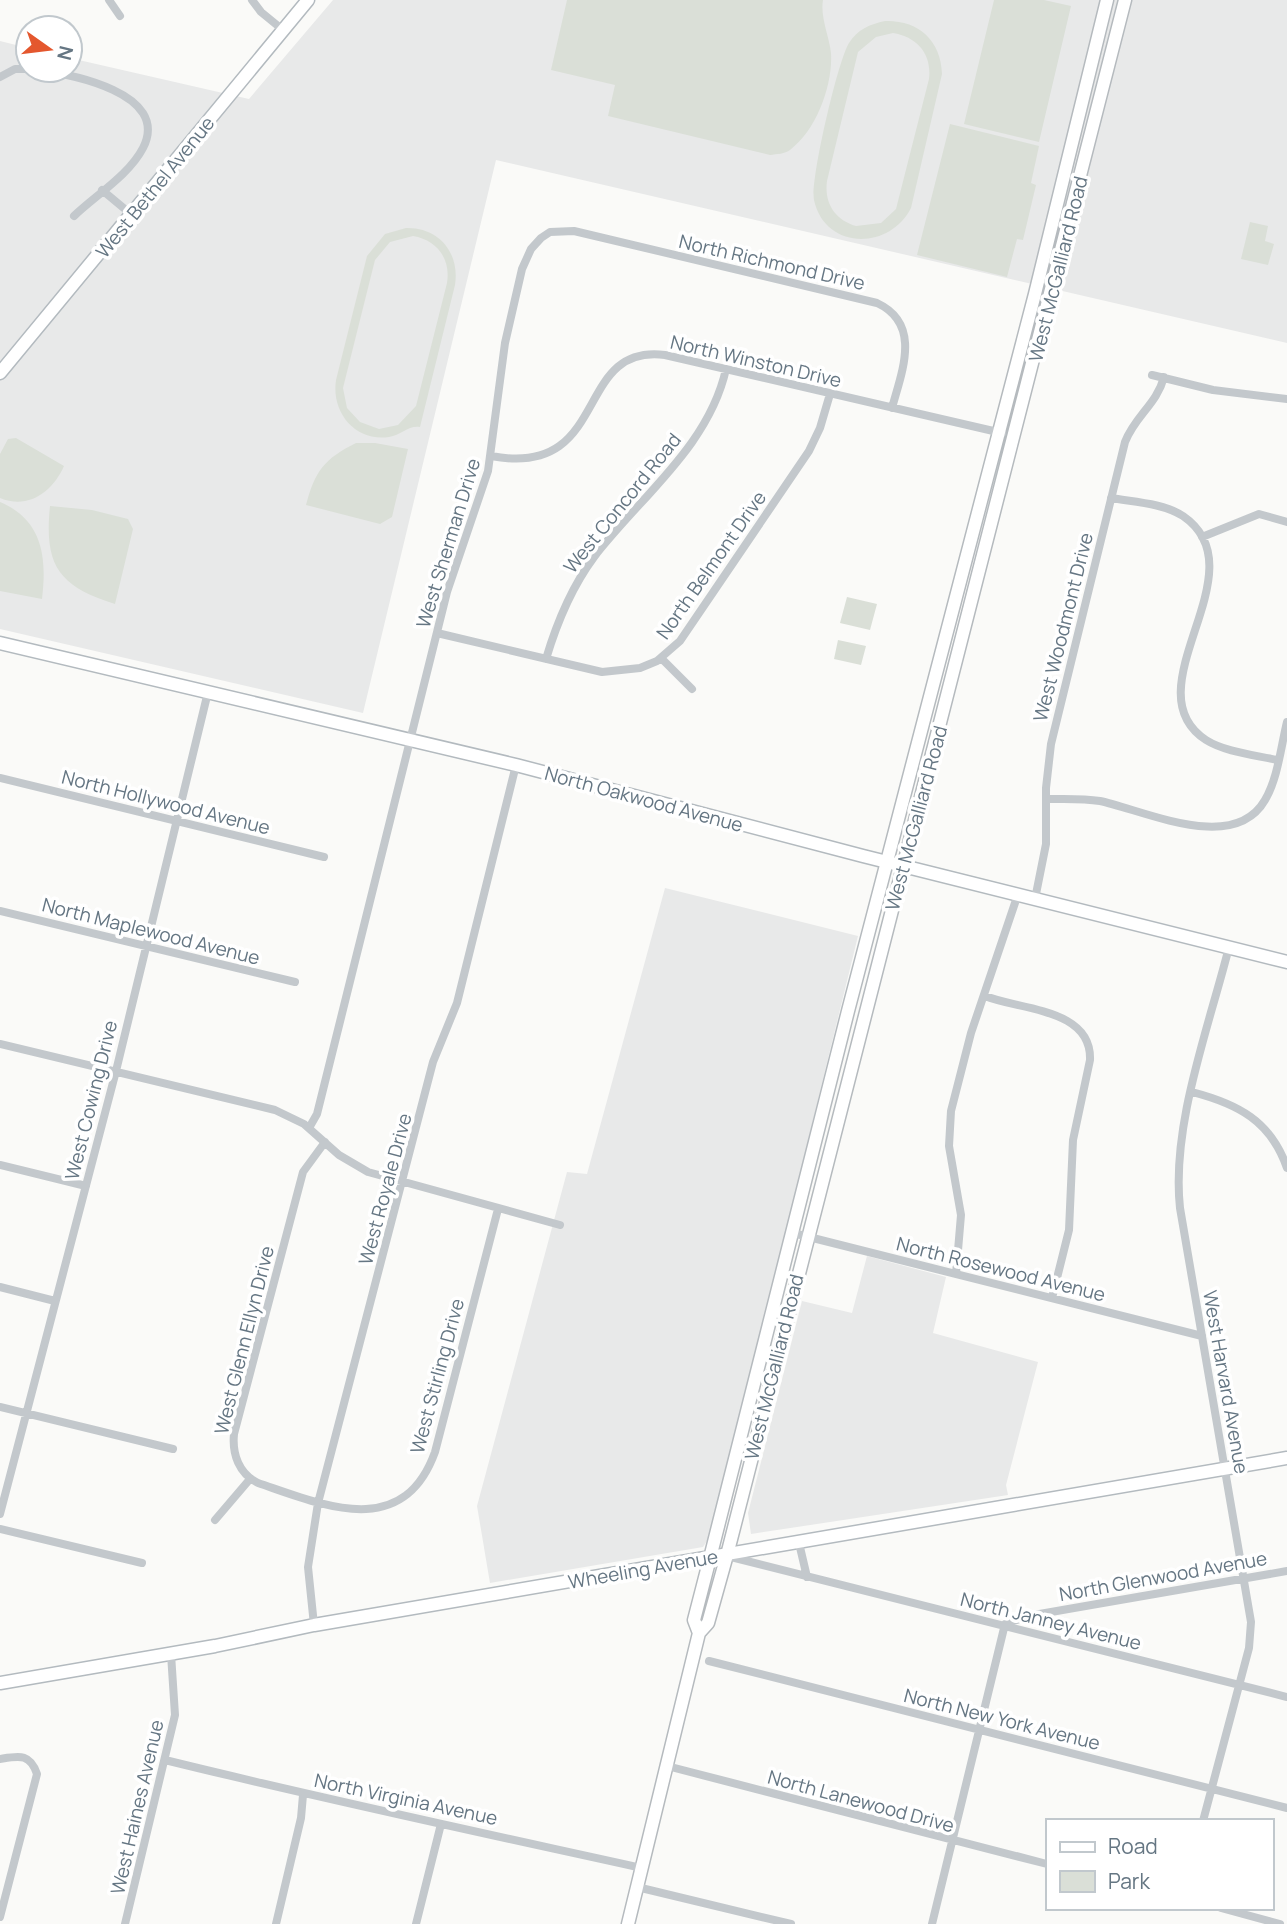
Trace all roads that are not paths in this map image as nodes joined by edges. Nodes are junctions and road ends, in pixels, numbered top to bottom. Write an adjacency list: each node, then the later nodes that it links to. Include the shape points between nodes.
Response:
1 (109, 0): 6 (street)
2 (252, 0): 7 (street)
3 (308, 0): 7 (main road, West Bethel Avenue)
4 (1107, 0): 20 (main road, West McGalliard Road)
5 (1125, 0): 21 (main road, West McGalliard Road)
6 (120, 16)
7 (283, 30): 10 (main road, West Bethel Avenue)
8 (84, 83): 9 (street, via 122,93 143,111 148,130 143,148)
9 (103, 190): 10 (street); 11 (street)
10 (132, 215): 14 (main road, West Bethel Avenue)
11 (74, 216)
12 (544, 236): 19 (street, North Richmond Drive, via 574,232 883,306 898,320 906,343); 22 (street, West Sherman Drive, via 524,261 511,314)
13 (726, 369): 17 (street, North Winston Drive); 22 (street, North Winston Drive, via 661,354 632,358 605,378 584,421 562,444 528,458); 29 (street, West Concord Road, via 718,399 701,430 583,572)
14 (0, 373)
15 (1152, 375): 16 (street)
16 (1164, 377): 18 (street, via 1213,390); 23 (street, West Woodmont Drive, via 1156,399 1129,431)
17 (830, 394): 19 (street, North Winston Drive); 28 (street, North Belmont Drive, via 820,428 802,462 686,633)
18 (1287, 399)
19 (892, 408): 20 (street, North Winston Drive)
20 (998, 432): 21 (street, North Winston Drive); 40 (main road, West McGalliard Road)
21 (1015, 437): 41 (main road, West McGalliard Road)
22 (491, 456): 26 (street, West Sherman Drive)
23 (1111, 498): 25 (street, via 1176,513); 37 (street, West Woodmont Drive, via 1059,705)
24 (1287, 522): 25 (street, via 1265,514 1252,515)
25 (1202, 537): 34 (street, via 1210,575 1181,681 1184,712 1207,741)
26 (437, 633): 29 (street, North Belmont Drive); 33 (street, West Sherman Drive)
27 (0, 643): 31 (main road, North Oakwood Avenue)
28 (661, 658): 29 (street, North Belmont Drive, via 612,673); 30 (street)
29 (546, 659)
30 (692, 689)
31 (208, 692): 33 (main road, North Oakwood Avenue); 38 (street, West Cowing Drive)
32 (1287, 722): 34 (street)
33 (411, 740): 35 (main road, North Oakwood Avenue); 53 (street, via 317,1114)
34 (1277, 761): 37 (street, via 1265,801 1251,816 1226,827 1201,827 1092,800)
35 (516, 765): 40 (main road, North Oakwood Avenue); 57 (street, West Royale Drive, via 457,1003 433,1062)
36 (0, 778): 38 (street, North Hollywood Avenue)
37 (1046, 799): 43 (street, West Woodmont Drive, via 1046,844)
38 (176, 820): 39 (street, North Hollywood Avenue); 45 (street, West Cowing Drive)
39 (324, 857)
40 (887, 862): 41 (main road, North Oakwood Avenue); 61 (main road, West McGalliard Road)
41 (903, 866): 42 (main road, North Oakwood Avenue); 62 (main road, West McGalliard Road)
42 (1018, 894): 43 (main road, North Oakwood Avenue); 49 (street)
43 (1035, 899): 46 (main road, North Oakwood Avenue)
44 (0, 911): 45 (street, North Maplewood Avenue)
45 (146, 946): 48 (street, North Maplewood Avenue); 51 (street, West Cowing Drive)
46 (1229, 947): 47 (main road, North Oakwood Avenue); 52 (street, West Harvard Avenue)
47 (1287, 962)
48 (295, 982)
49 (985, 996): 63 (street, via 951,1111 949,1146 961,1214); 65 (street, via 1066,1019 1078,1027 1090,1048 1071,1153 1069,1230)
50 (0, 1044): 51 (street)
51 (116, 1071): 53 (street, via 275,1110); 58 (street, West Cowing Drive)
52 (1192, 1092): 56 (street, via 1233,1103 1257,1120 1277,1144); 67 (street, West Harvard Avenue, via 1179,1153 1178,1190)
53 (309, 1128): 54 (street)
54 (325, 1142): 57 (street, via 353,1164); 73 (street, West Glenn Ellyn Drive, via 303,1172 236,1426 235,1455)
55 (0, 1165): 58 (street)
56 (1287, 1168)
57 (403, 1184): 59 (street); 74 (street, West Royale Drive)
58 (86, 1186): 66 (street, West Cowing Drive)
59 (498, 1209): 60 (street); 74 (street, West Stirling Drive, via 426,1472 403,1497 383,1507 360,1511)
60 (560, 1225)
61 (793, 1233): 62 (street, North Rosewood Avenue); 80 (main road, West McGalliard Road)
62 (807, 1236): 63 (street, North Rosewood Avenue); 79 (main road, West McGalliard Road)
63 (956, 1274): 65 (street, North Rosewood Avenue)
64 (0, 1287): 66 (street)
65 (1052, 1298): 67 (street, North Rosewood Avenue)
66 (55, 1301): 69 (street, West Cowing Drive)
67 (1202, 1336): 72 (street, West Harvard Avenue)
68 (0, 1407): 69 (street)
69 (26, 1413): 70 (street); 75 (street, West Cowing Drive)
70 (173, 1449)
71 (1287, 1458): 72 (main road, Wheeling Avenue)
72 (1226, 1469): 78 (main road, Wheeling Avenue); 84 (street, West Harvard Avenue)
73 (250, 1479): 74 (street); 76 (street)
74 (318, 1503): 86 (street, West Royale Drive, via 308,1567)
75 (0, 1514)
76 (215, 1520)
77 (0, 1529): 81 (street)
78 (799, 1543): 79 (main road, Wheeling Avenue); 83 (street)
79 (727, 1555): 80 (main road, Wheeling Avenue); 83 (street, North Janney Avenue); 87 (main road, West McGalliard Road, via 708,1623)
80 (710, 1558): 86 (main road, Wheeling Avenue); 87 (main road, West McGalliard Road, via 694,1620)
81 (142, 1563)
82 (1287, 1571): 84 (street, North Glenwood Avenue)
83 (807, 1577): 85 (street, North Janney Avenue)
84 (1244, 1578): 85 (street, North Glenwood Avenue, via 1028,1616); 91 (street, West Harvard Avenue, via 1251,1639)
85 (1005, 1624): 91 (street, North Janney Avenue); 93 (street)
86 (314, 1626): 88 (main road, Wheeling Avenue)
87 (699, 1633): 96 (main road, West McGalliard Road)
88 (171, 1654): 90 (main road, Wheeling Avenue); 95 (street, West Haines Avenue, via 176,1702)
89 (709, 1661): 93 (street, North New York Avenue)
90 (0, 1683)
91 (1239, 1685): 92 (street, North Janney Avenue); 97 (street, West Harvard Avenue)
92 (1287, 1697)
93 (980, 1729): 97 (street, North New York Avenue); 102 (street)
94 (0, 1759): 107 (street, via 22,1756 31,1760 37,1774)
95 (164, 1760): 98 (street, North Virginia Avenue); 108 (street, West Haines Avenue)
96 (667, 1766): 102 (street, North Lanewood Drive); 104 (main road, West McGalliard Road)
97 (1212, 1788): 99 (street, North New York Avenue); 100 (street, West Harvard Avenue)
98 (303, 1795): 101 (street, North Virginia Avenue); 109 (street)
99 (1287, 1808)
100 (1204, 1819)
101 (441, 1824): 104 (street, North Virginia Avenue); 110 (street)
102 (952, 1841): 103 (street, North Lanewood Drive); 113 (street)
103 (1046, 1864)
104 (642, 1868): 105 (main road, West McGalliard Road)
105 (637, 1887): 111 (main road, West McGalliard Road); 112 (street)
106 (1228, 1910): 114 (street)
107 (0, 1917)
108 (125, 1924)
109 (275, 1924)
110 (416, 1924)
111 (628, 1924)
112 (791, 1924)
113 (932, 1924)
114 (1280, 1924)

